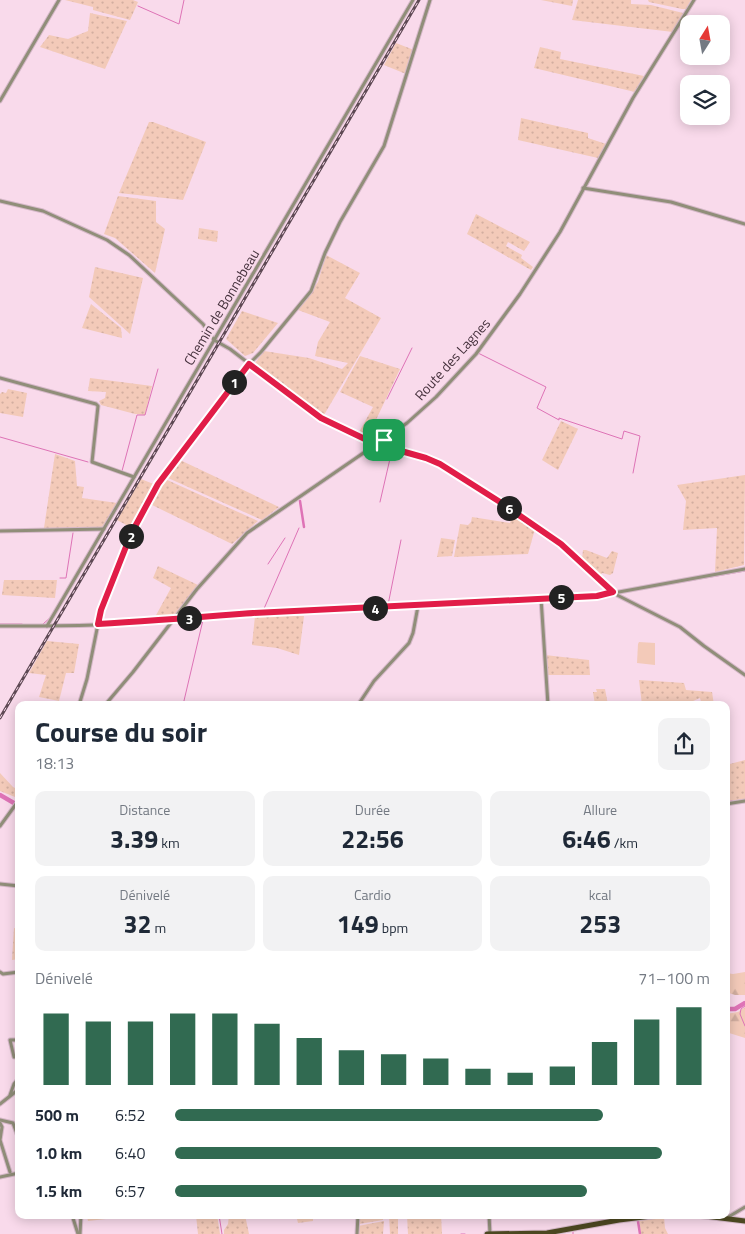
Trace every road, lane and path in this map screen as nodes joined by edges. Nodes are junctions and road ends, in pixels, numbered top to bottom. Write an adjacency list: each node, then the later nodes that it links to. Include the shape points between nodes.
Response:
1 (59, 0): 5 (street)
2 (414, 0): 9 (street, Chemin de Bonnebeau)
3 (430, 0): 10 (street, via 384,146 334,235 311,291)
4 (694, 0): 6 (street, Route des Lagnes, via 633,98)
5 (0, 101)
6 (583, 188): 8 (street, via 671,202); 12 (street, Route des Lagnes, via 552,245 490,336 436,397)
7 (0, 201): 9 (street, via 44,211 107,240 183,303 204,324)
8 (745, 224)
9 (214, 340): 10 (street); 14 (street, Chemin de Bonnebeau)
10 (249, 364): 13 (street, via 312,412 369,441); 22 (street, via 158,484 131,534)
11 (0, 378): 14 (street, via 96,404 92,462)
12 (384, 440): 13 (street, Route des Lagnes); 18 (street, via 394,449 437,463 487,493 561,544)
13 (374, 447): 21 (street, Route des Lagnes, via 247,533)
14 (134, 477): 15 (street, Chemin de Bonnebeau)
15 (104, 529): 16 (street); 24 (street, Chemin de Bonnebeau)
16 (0, 531)
17 (745, 569): 18 (street)
18 (613, 592): 19 (street, via 597,596); 25 (street, via 680,627)
19 (541, 598): 20 (street); 29 (street)
20 (418, 606): 21 (street, via 199,616); 28 (street, via 408,644 374,681)
21 (173, 620): 22 (street); 27 (street, Route des Lagnes)
22 (98, 624): 24 (street); 26 (street)
23 (0, 626): 24 (street)
24 (47, 626)
25 (745, 674)
26 (80, 701)
27 (108, 701)
28 (361, 701)
29 (548, 701)
30 (745, 801): 31 (street)
31 (730, 803)
32 (15, 805): 33 (street)
33 (0, 826)
34 (0, 884): 35 (street)
35 (15, 886)
36 (0, 972): 37 (street)
37 (15, 972)
38 (15, 1040): 39 (street, via 10,1040)
39 (15, 1057)
40 (15, 1083): 42 (street)
41 (15, 1092): 42 (street)
42 (10, 1095): 43 (street)
43 (0, 1104)
44 (0, 1121): 45 (street, via 13,1122); 46 (street, via 0,1140)
45 (15, 1128)
46 (10, 1172)
47 (15, 1174): 48 (street)
48 (0, 1177)
49 (745, 1207): 50 (street)
50 (730, 1216)
51 (73, 1219): 58 (street)
52 (81, 1219): 58 (street)
53 (358, 1219): 59 (street)
54 (489, 1219): 60 (street)
55 (627, 1219): 61 (main road)
56 (725, 1219): 57 (main road)
57 (745, 1222)
58 (79, 1234)
59 (357, 1234)
60 (489, 1234): 61 (main road)
61 (528, 1234)

